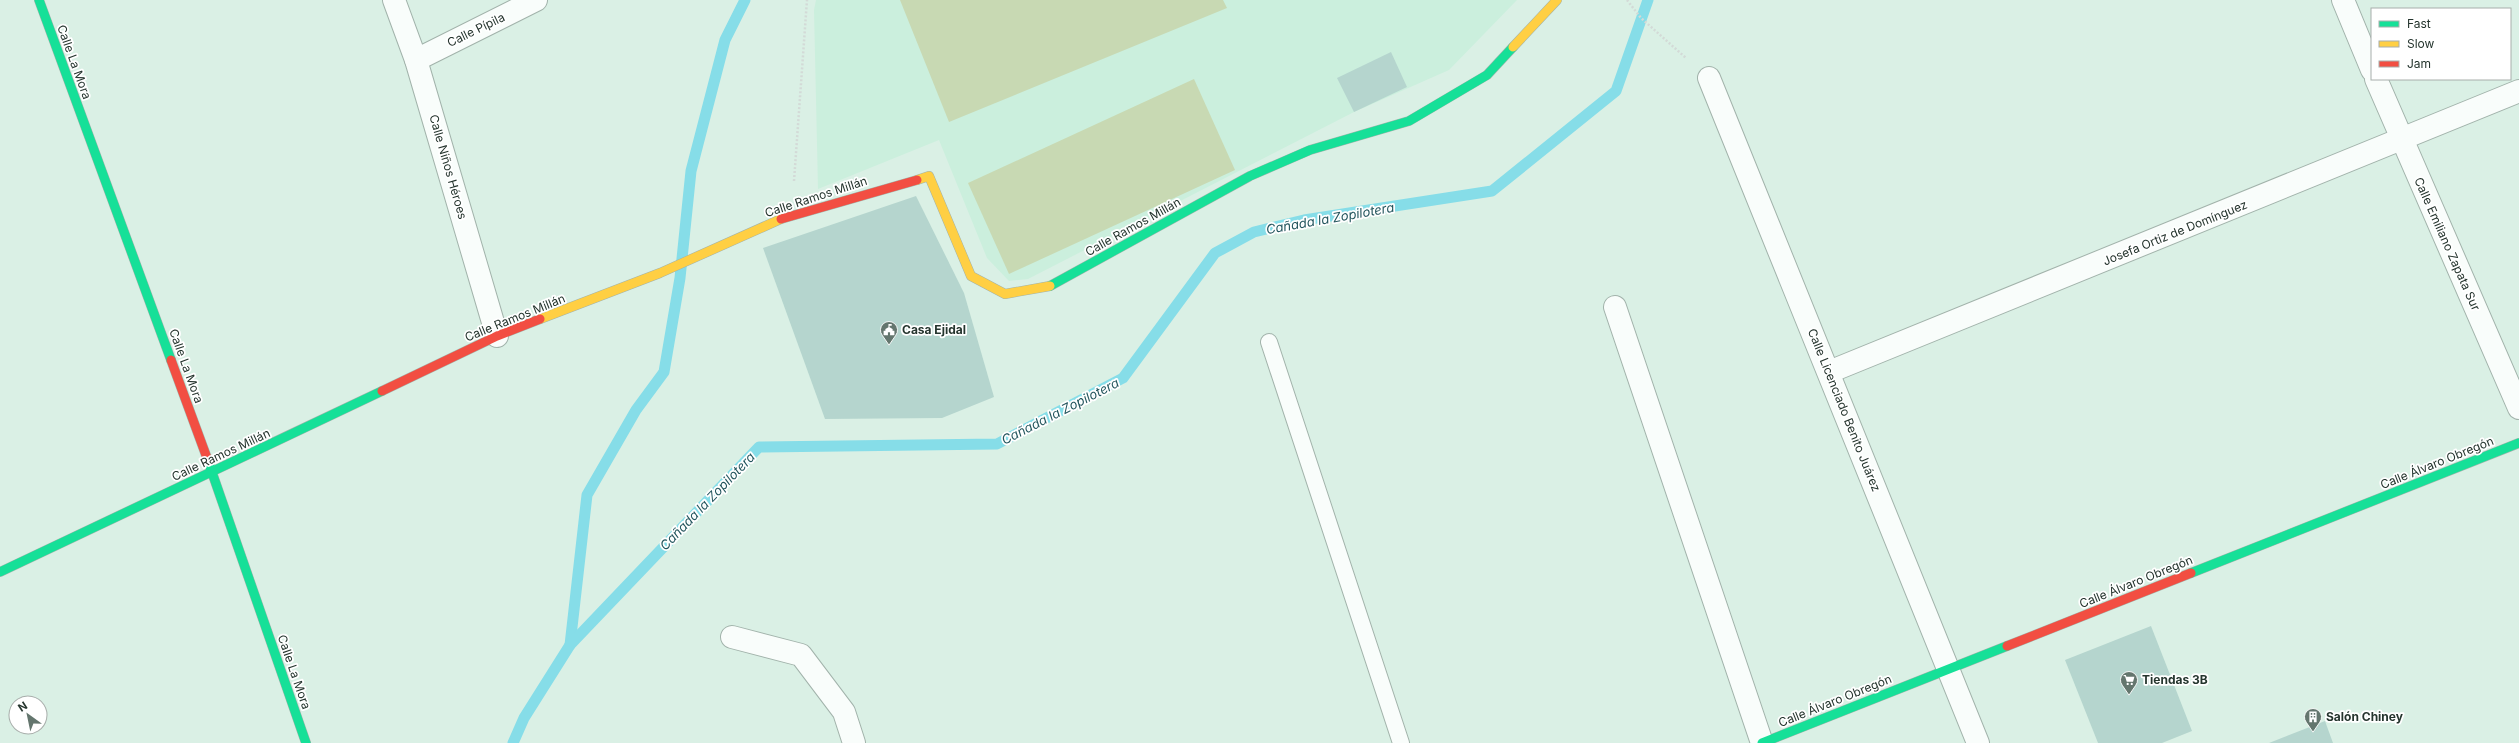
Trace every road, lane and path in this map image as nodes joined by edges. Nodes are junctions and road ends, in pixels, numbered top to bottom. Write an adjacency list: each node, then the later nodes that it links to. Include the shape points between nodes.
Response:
1 (39, 0): 21 (street, Calle La Mora)
2 (394, 0): 8 (street, Calle Niños Héroes)
3 (536, 0): 8 (street, Calle Pípila)
4 (807, 0): 14 (path)
5 (1557, 0): 14 (street, Calle Ramos Millán, via 1487,75 1409,121 1310,150 1250,176 1049,287 1005,294 971,276 929,176)
6 (1627, 0): 10 (path, via 1640,18)
7 (2343, 0): 9 (street)
8 (416, 60): 16 (street, Calle Niños Héroes)
9 (2371, 68)
10 (1709, 78): 18 (street, Calle Licenciado Benito Juárez)
11 (2376, 80): 13 (street, Calle Emiliano Zapata Sur)
12 (2519, 92): 13 (street, Josefa Ortiz de Domínguez)
13 (2401, 141): 18 (street, Josefa Ortiz de Domínguez); 19 (street, Calle Emiliano Zapata Sur)
14 (791, 215): 16 (street, Calle Ramos Millán, via 660,273)
15 (1615, 306): 28 (street)
16 (497, 336): 21 (street, Calle Ramos Millán)
17 (1268, 342): 27 (lane)
18 (1830, 372): 24 (street, Calle Licenciado Benito Juárez)
19 (2519, 408)
20 (2519, 443): 24 (street, Calle Álvaro Obregón)
21 (212, 472): 22 (street, Calle Ramos Millán); 25 (street, Calle La Mora)
22 (0, 572)
23 (732, 637): 26 (street, via 801,655 844,712)
24 (1949, 669): 28 (street, Calle Álvaro Obregón); 29 (street, Calle Licenciado Benito Juárez)
25 (306, 743)
26 (854, 743)
27 (1401, 743)
28 (1762, 743)
29 (1978, 743)

